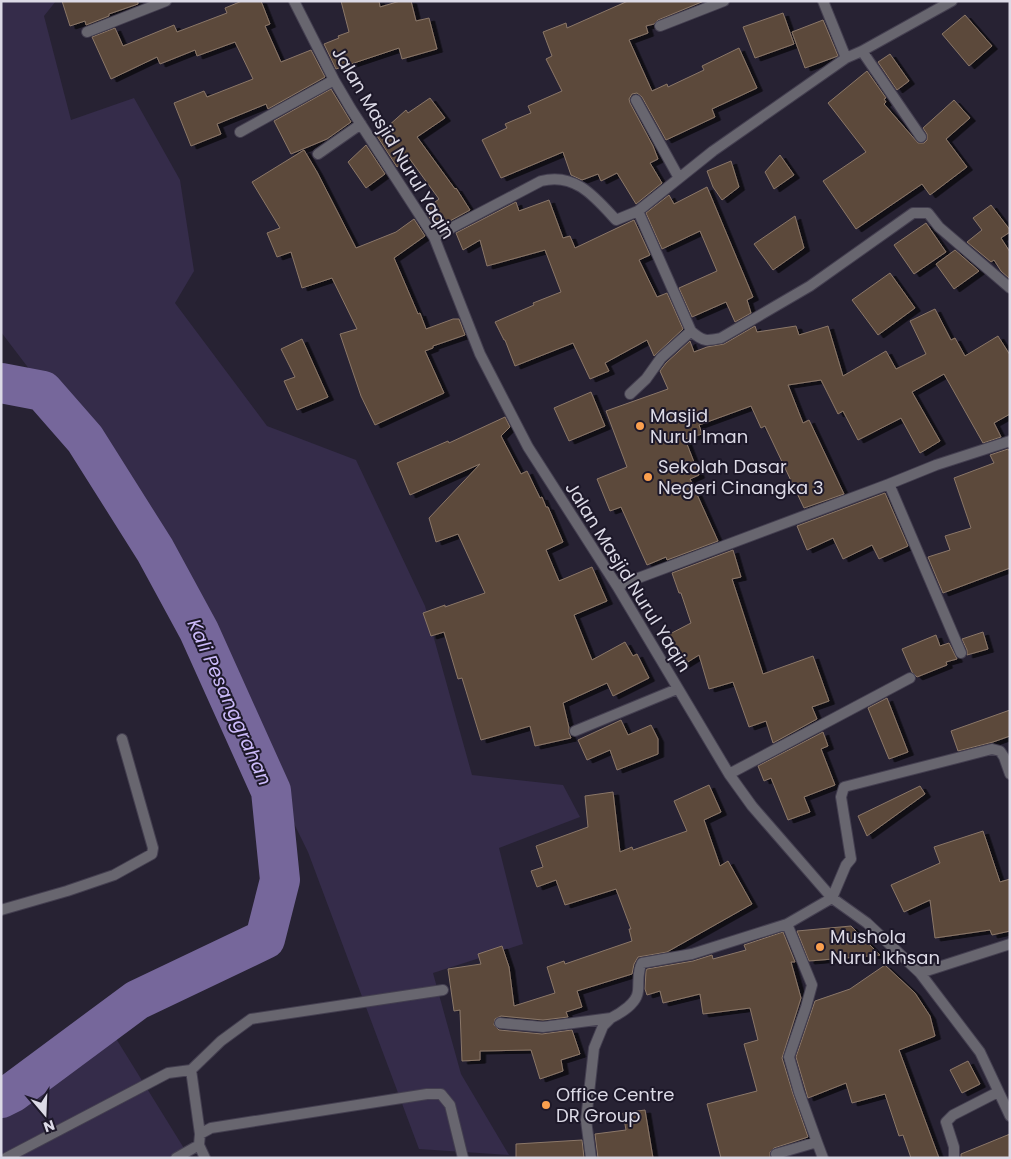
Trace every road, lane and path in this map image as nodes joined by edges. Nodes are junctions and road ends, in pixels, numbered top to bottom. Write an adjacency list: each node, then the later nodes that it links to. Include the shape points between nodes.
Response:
1 (166, 1): 7 (street)
2 (294, 1): 10 (street, Jalan Masjid Nurul Yaqin)
3 (724, 1): 6 (street)
4 (823, 1): 9 (street)
5 (952, 1): 8 (street)
6 (660, 26)
7 (88, 32)
8 (862, 51): 9 (street); 14 (street)
9 (846, 58): 16 (street)
10 (334, 80): 12 (street, Jalan Masjid Nurul Yaqin); 13 (street)
11 (636, 100): 16 (street)
12 (361, 124): 15 (street); 18 (street, Jalan Masjid Nurul Yaqin)
13 (240, 132)
14 (921, 136)
15 (318, 154)
16 (679, 178): 17 (street)
17 (638, 211): 18 (street, via 616,220 591,192 553,178 541,181); 20 (street)
18 (434, 237): 24 (street, Jalan Masjid Nurul Yaqin, via 480,354 528,447)
19 (1010, 288): 20 (street, via 928,213 920,212 913,213 810,286 721,338 707,341)
20 (691, 331): 21 (street, via 661,358)
21 (630, 394)
22 (1010, 441): 23 (street)
23 (889, 484): 24 (street); 25 (street)
24 (617, 586): 27 (street, Jalan Masjid Nurul Yaqin)
25 (961, 653)
26 (910, 678): 30 (street)
27 (677, 689): 28 (street); 30 (street, Jalan Masjid Nurul Yaqin)
28 (575, 731)
29 (122, 740): 33 (street, via 152,854 114,875)
30 (729, 774): 32 (street, Jalan Masjid Nurul Yaqin, via 752,806)
31 (1010, 774): 32 (street, via 1000,751 992,749 844,786 841,797 851,859)
32 (832, 898): 34 (street); 36 (street, Jalan Masjid Nurul Yaqin, via 867,923)
33 (1, 910)
34 (787, 924): 38 (street, via 692,954 642,963 635,999); 44 (street, via 812,985 789,1057)
35 (1010, 944): 36 (street)
36 (920, 973): 41 (street, Jalan Masjid Nurul Yaqin, via 980,1052)
37 (443, 990): 40 (street, via 252,1019 221,1041)
38 (611, 1018): 39 (street, via 543,1027); 51 (street, via 603,1026 594,1048 586,1120)
39 (500, 1023)
40 (191, 1070): 43 (street); 47 (street, via 168,1073)
41 (998, 1092): 42 (street, Jalan Masjid Nurul Yaqin); 53 (street, via 953,1115 946,1122)
42 (1010, 1116)
43 (200, 1134): 45 (street); 50 (street, via 212,1128 441,1094 450,1105)
44 (817, 1142): 46 (street); 52 (street)
45 (199, 1145): 48 (street); 49 (street)
46 (776, 1154)
47 (6, 1158)
48 (176, 1158)
49 (204, 1158)
50 (463, 1158)
51 (591, 1158)
52 (823, 1158)
53 (954, 1158)

